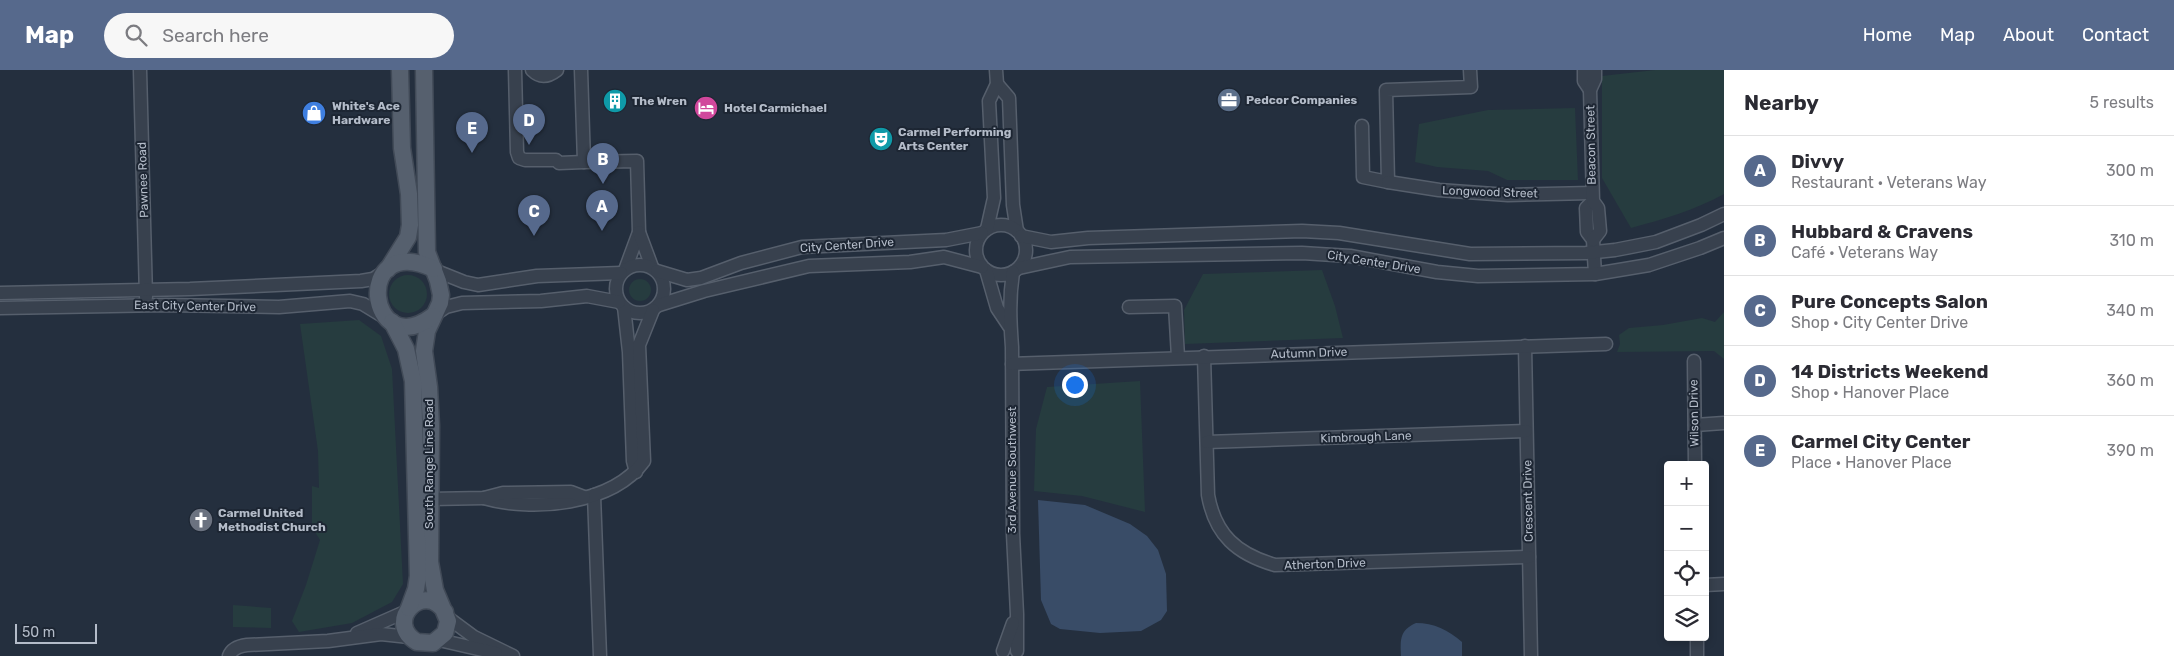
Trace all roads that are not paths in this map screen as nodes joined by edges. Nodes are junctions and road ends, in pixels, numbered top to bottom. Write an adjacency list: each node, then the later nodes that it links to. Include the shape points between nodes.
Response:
1 (140, 70): 31 (street, Pawnee Road)
2 (400, 70): 26 (main road, via 402,148 410,225 408,237)
3 (424, 70): 27 (main road, via 427,252)
4 (515, 70): 15 (street, via 518,156 526,160)
5 (532, 70): 6 (street, via 545,76)
6 (557, 70)
7 (581, 70): 15 (street)
8 (996, 70): 12 (street)
9 (1470, 70): 16 (street, via 1471,87 1386,90)
10 (1584, 70): 13 (street, Beacon Street, via 1584,81)
11 (1595, 70): 13 (street, Beacon Street)
12 (997, 84): 19 (street, via 989,101 994,198); 21 (street, via 1009,98 1013,208)
13 (1590, 90): 17 (street, Beacon Street)
14 (1362, 126): 16 (street, Longwood Street, via 1363,177)
15 (584, 162): 20 (street, via 637,161)
16 (1388, 182): 17 (street, Longwood Street, via 1439,190)
17 (1593, 197): 23 (street, Beacon Street, via 1598,208 1600,231 1593,240)
18 (1724, 214): 23 (street, City Center Drive, via 1656,242)
19 (984, 231): 21 (street, via 1001,225); 24 (street, City Center Drive, via 946,240 802,247 687,280); 25 (street, via 976,247)
20 (639, 232): 24 (street); 29 (street)
21 (1019, 234): 23 (street, City Center Drive, via 1051,242 1088,238 1339,233 1470,254); 28 (street, via 1026,247 1026,255)
22 (1724, 238): 30 (street, City Center Drive, via 1648,265)
23 (1594, 253): 30 (street, Beacon Street)
24 (655, 269): 29 (street, via 641,264); 35 (street, via 665,291)
25 (984, 269): 28 (street, via 999,275); 35 (street, City Center Drive, via 944,257 910,262 809,266 704,291); 40 (street, 3rd Avenue Southwest, via 997,308)
26 (387, 270): 27 (main road, via 408,261); 31 (street, East City Center Drive, via 373,279 361,281); 39 (main road, via 378,284 377,294 380,308)
27 (434, 270): 29 (street, via 478,285 537,276); 38 (main road, via 441,295)
28 (1016, 270): 30 (street, City Center Drive, via 1070,258 1302,253 1350,256 1478,276); 40 (street, 3rd Avenue Southwest)
29 (623, 272): 34 (street, via 616,290)
30 (1595, 274)
31 (146, 290): 32 (street, East City Center Drive); 33 (street, Pawnee Road)
32 (0, 293)
33 (147, 305): 37 (street, East City Center Drive); 39 (street, East City Center Drive, via 279,307 350,301 363,304)
34 (622, 305): 35 (street, via 637,313); 38 (street, via 587,296 462,303); 52 (street, via 629,352)
35 (656, 307): 52 (street, via 639,345 644,461)
36 (1129, 307): 44 (street, via 1175,306)
37 (0, 308)
38 (433, 315): 39 (main road, via 423,323 412,325); 54 (main road, South Range Line Road, via 426,331 424,351 431,418)
39 (389, 320): 58 (main road, South Range Line Road, via 409,358 415,401 418,582)
40 (1009, 326): 46 (street, 3rd Avenue Southwest)
41 (1606, 344): 42 (street, Autumn Drive)
42 (1525, 346): 43 (street, Autumn Drive); 49 (street, Crescent Drive)
43 (1204, 356): 44 (street, Autumn Drive); 50 (street, Atherton Drive)
44 (1178, 357): 46 (street, Autumn Drive)
45 (1694, 361): 47 (street, Wilson Drive)
46 (1012, 364): 59 (street, 3rd Avenue Southwest)
47 (1695, 424): 48 (street); 51 (street, Wilson Drive)
48 (1724, 424)
49 (1526, 432): 50 (street, Kimbrough Lane); 55 (street, Crescent Drive)
50 (1207, 442): 55 (street, Atherton Drive, via 1210,508 1225,537 1255,560 1275,565)
51 (1695, 461)
52 (636, 472): 53 (street)
53 (589, 496): 54 (street, via 571,492 503,493 484,498); 70 (street)
54 (430, 499): 60 (main road, South Range Line Road, via 431,570 437,598)
55 (1529, 557): 71 (street, Crescent Drive)
56 (1724, 584): 57 (street)
57 (1709, 585)
58 (408, 609): 60 (main road, via 417,602 431,601 439,605); 61 (street); 62 (main road, via 404,624)
59 (1017, 614): 65 (street, 3rd Avenue Southwest); 67 (street, 3rd Avenue Southwest)
60 (446, 615): 64 (main road, via 446,630); 69 (street, via 474,637)
61 (348, 637): 62 (street, via 381,634); 66 (street, via 328,642 240,646)
62 (411, 638): 64 (main road); 68 (main road)
63 (1696, 641): 72 (street)
64 (437, 646): 69 (street, via 461,646)
65 (998, 653): 67 (street)
66 (230, 654)
67 (1019, 654)
68 (419, 656)
69 (513, 656)
70 (600, 656)
71 (1531, 656)
72 (1697, 656)

